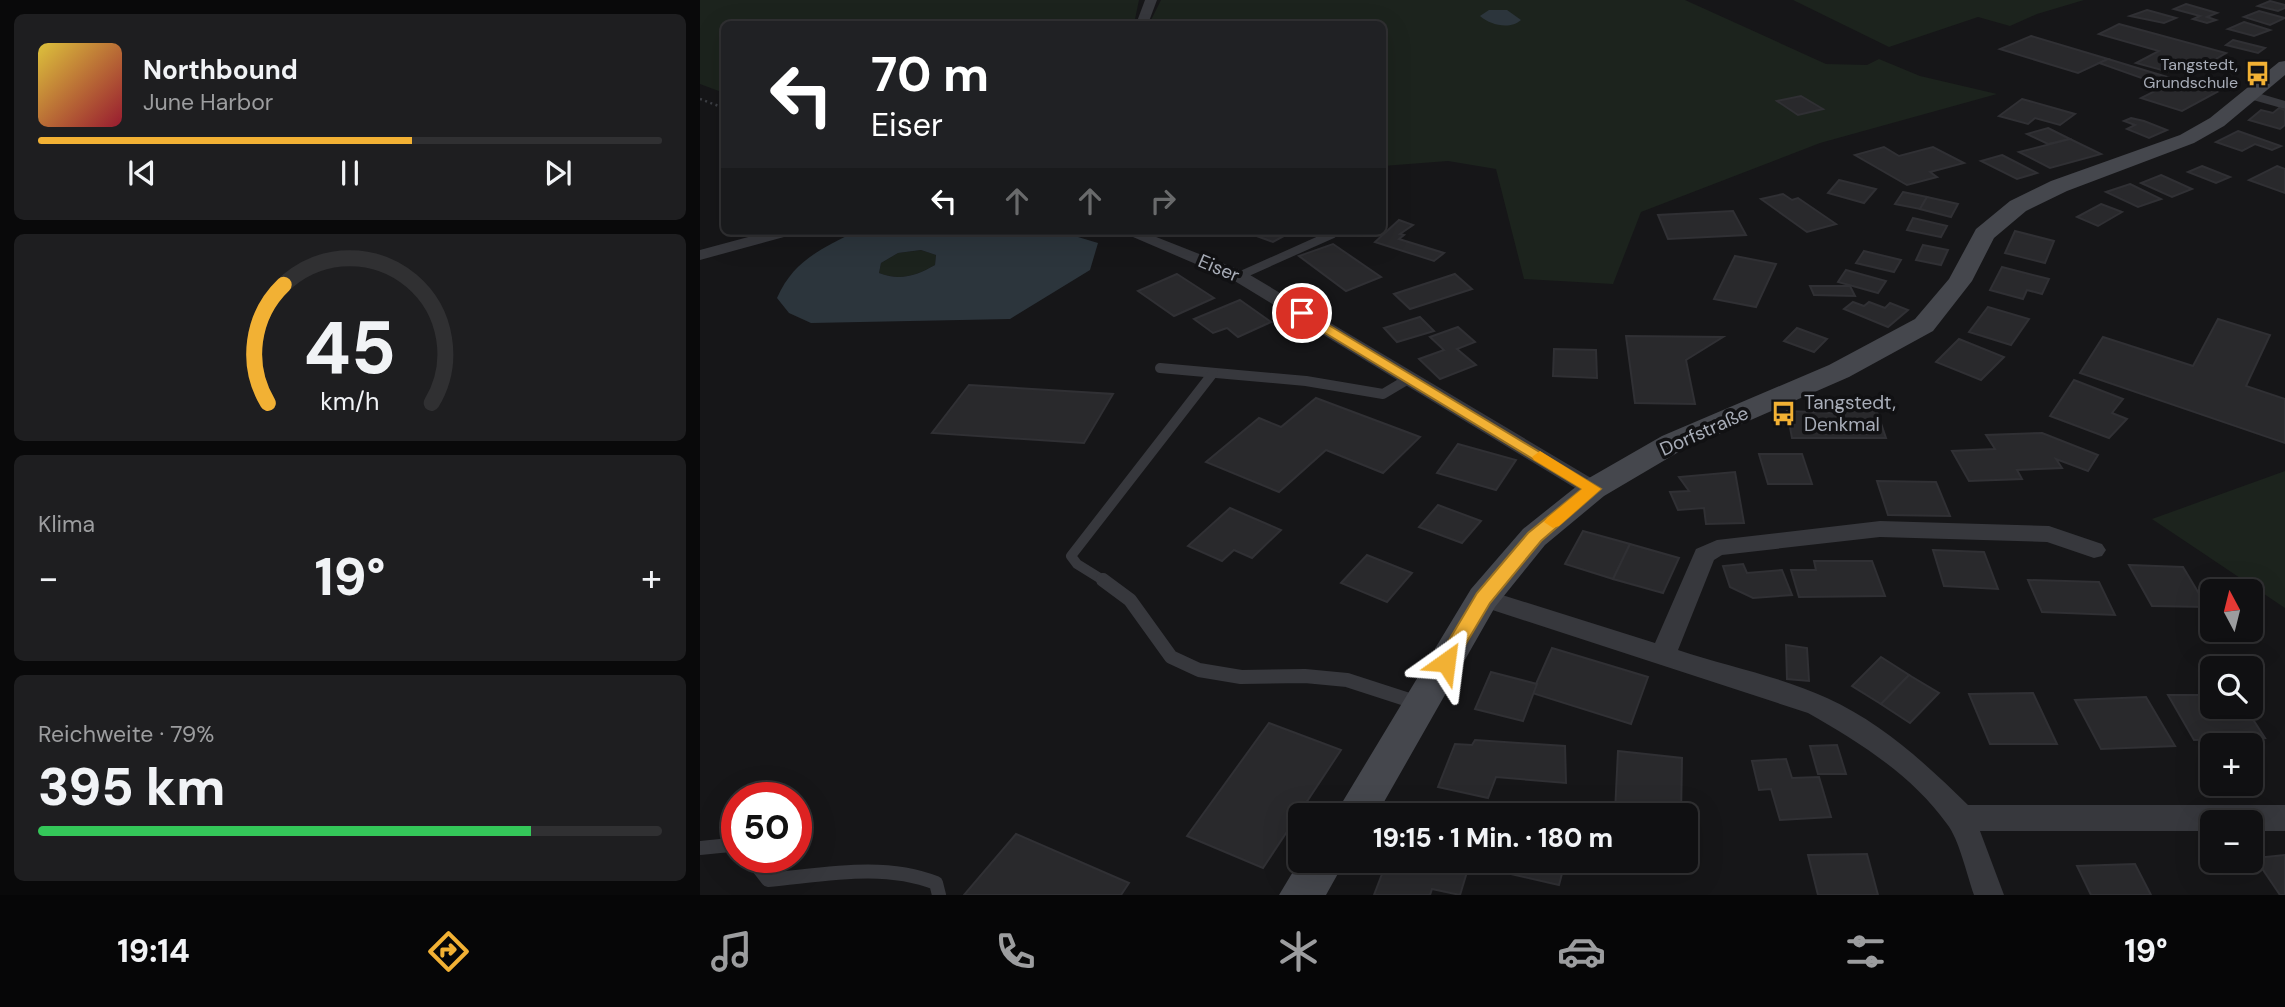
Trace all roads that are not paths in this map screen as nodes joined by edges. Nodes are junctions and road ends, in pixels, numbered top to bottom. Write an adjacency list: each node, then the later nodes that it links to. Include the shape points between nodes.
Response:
1 (1151, 0): 2 (street)
2 (1143, 21)
3 (2285, 66): 4 (main road, Dorfstraße)
4 (2251, 95): 5 (street); 14 (main road, Dorfstraße, via 2187,139 2018,206 1984,234 1960,281 1924,325 1839,371 1672,443)
5 (2285, 105)
6 (774, 235): 9 (street)
7 (1137, 235): 10 (street, Eiser)
8 (1331, 235): 10 (lane)
9 (700, 255)
10 (1239, 276): 13 (street, Eiser)
11 (1160, 368): 12 (lane)
12 (1213, 373): 13 (lane, via 1306,380 1383,394); 18 (lane, via 1071,556 1128,599 1175,661 1198,671 1261,679 1346,679)
13 (1410, 378): 14 (street, Eiser)
14 (1593, 489): 16 (main road, Dorfstraße, via 1534,537)
15 (2094, 550): 17 (street, via 2049,534 1880,529 1717,548 1704,555)
16 (1483, 598): 17 (street); 18 (main road, Dorfstraße)
17 (1664, 653): 20 (street, via 1817,705 1865,732 1910,766)
18 (1420, 704): 19 (main road, Dorfstraße)
19 (1362, 803)
20 (1961, 818): 21 (street); 28 (street)
21 (2285, 818)
22 (721, 846): 23 (lane)
23 (700, 848)
24 (763, 873): 26 (lane, via 768,880 921,875 936,883)
25 (1316, 873): 27 (main road)
26 (939, 895)
27 (1301, 895)
28 (1989, 895)

